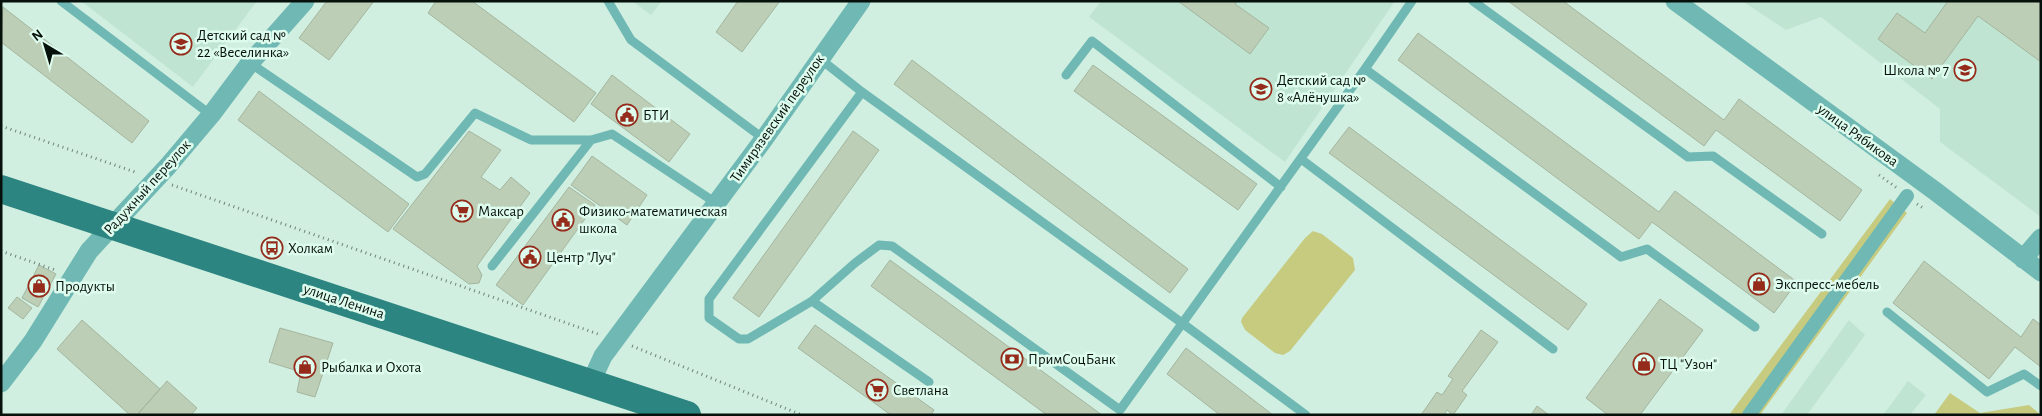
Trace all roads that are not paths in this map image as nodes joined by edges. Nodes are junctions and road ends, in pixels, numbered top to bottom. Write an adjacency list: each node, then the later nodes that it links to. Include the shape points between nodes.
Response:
1 (61, 1): 13 (lane)
2 (305, 1): 9 (street, Радужный переулок)
3 (608, 1): 14 (lane, via 630,40)
4 (861, 1): 8 (street, Тимирязевский переулок)
5 (1412, 1): 10 (lane)
6 (1473, 1): 22 (lane, via 1688,157 1713,156)
7 (1675, 1): 24 (street, улица Рябикова)
8 (820, 58): 12 (lane); 14 (street, Тимирязевский переулок)
9 (250, 63): 13 (street, Радужный переулок); 15 (lane, via 417,177 425,174 475,113 531,140)
10 (1365, 69): 16 (lane); 30 (lane, via 1621,257 1647,249)
11 (1066, 75): 17 (lane, via 1092,40)
12 (862, 92): 27 (lane, via 709,299 709,318 739,339 748,339); 29 (lane)
13 (211, 115): 21 (street, Радужный переулок)
14 (764, 139): 20 (street, Тимирязевский переулок)
15 (591, 140): 20 (lane, via 612,134); 25 (lane)
16 (1301, 159): 17 (lane); 31 (lane)
17 (1281, 187): 29 (lane)
18 (1, 189): 21 (main road, улица Ленина)
19 (1907, 196): 39 (street)
20 (716, 203): 32 (street, Тимирязевский переулок, via 603,356)
21 (113, 225): 32 (main road, улица Ленина); 34 (street, Радужный переулок, via 89,251 63,296)
22 (1822, 234)
23 (2041, 238): 24 (street)
24 (2023, 259): 26 (street, улица Рябикова)
25 (492, 266)
26 (2041, 272)
27 (812, 301): 33 (lane); 36 (lane, via 879,245 892,246)
28 (1886, 312): 35 (lane, via 1987,392 2024,374)
29 (1182, 323): 36 (lane); 38 (lane)
30 (1755, 327)
31 (1553, 349)
32 (591, 382): 37 (main road, улица Ленина)
33 (929, 382)
34 (1, 383)
35 (2041, 386)
36 (1123, 413)
37 (687, 415)
38 (1306, 415)
39 (1749, 415)

